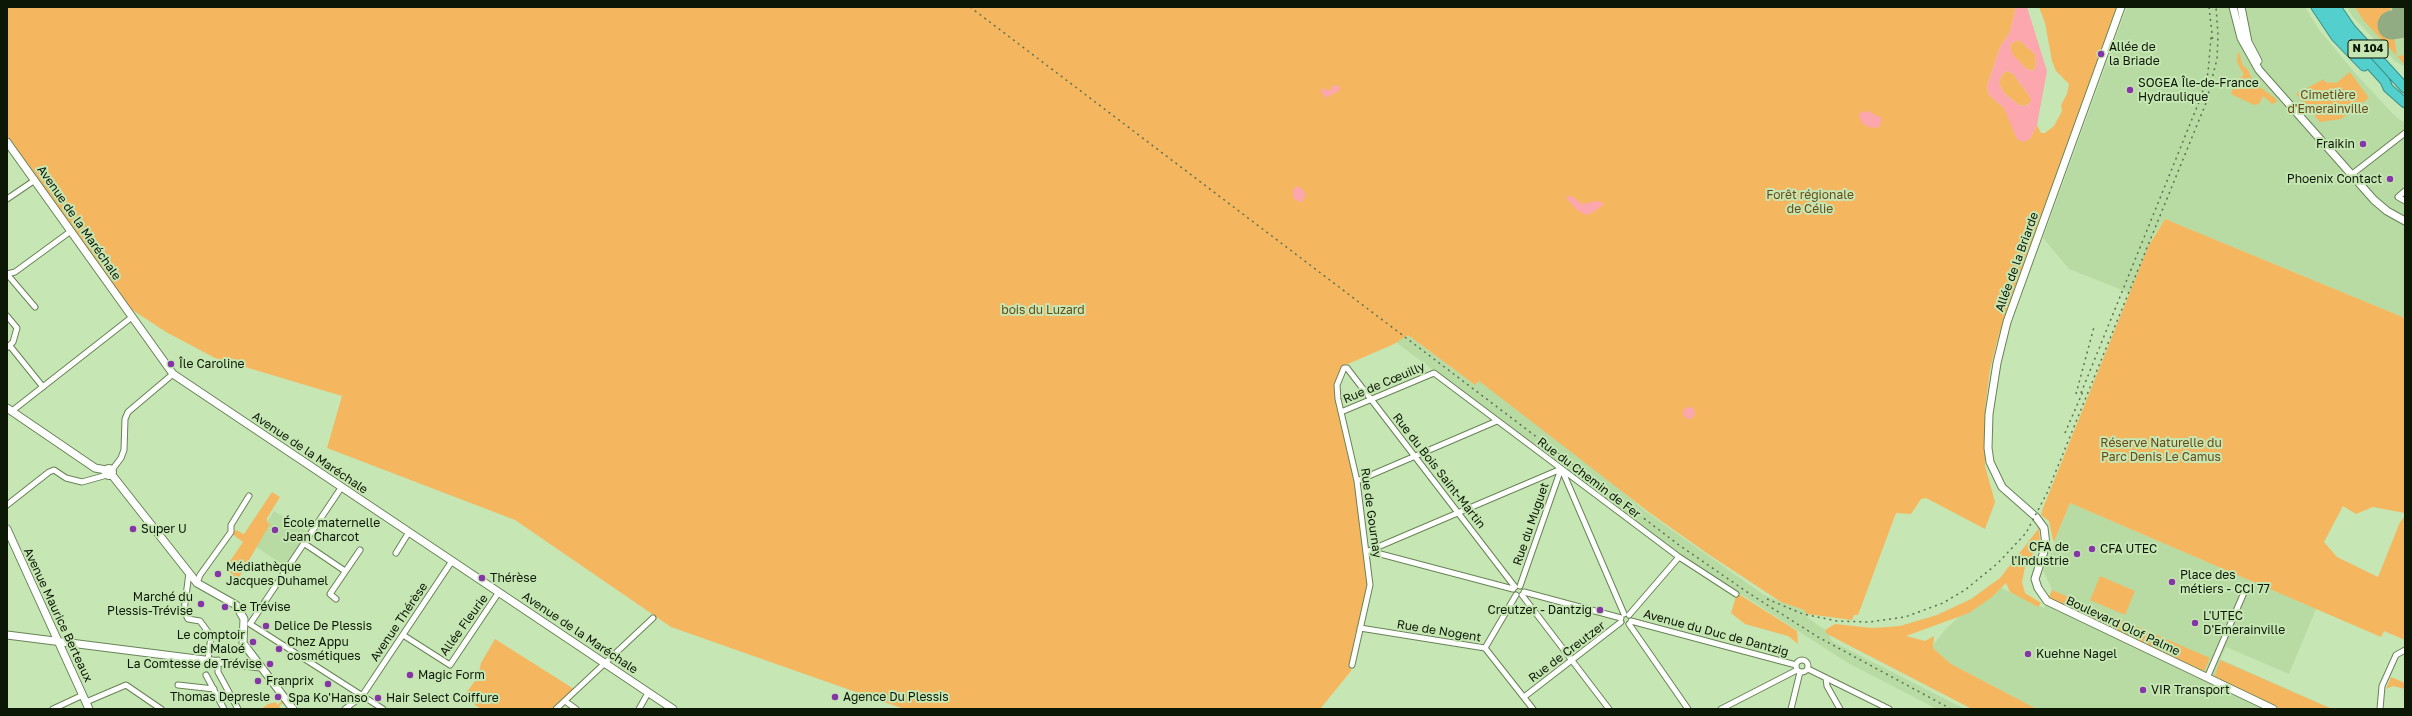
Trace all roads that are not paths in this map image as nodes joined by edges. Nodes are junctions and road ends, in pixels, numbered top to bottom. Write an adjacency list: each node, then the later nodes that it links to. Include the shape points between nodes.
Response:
1 (2121, 7): 41 (street, Allée de la Briarde, via 2011,310 2000,349 1991,399 1987,439 1992,468 2002,487)
2 (2233, 7): 9 (street, via 2241,38 2249,55)
3 (2241, 7): 9 (street, via 2246,34 2255,56)
4 (2316, 7): 7 (highway, via 2349,52)
5 (2325, 7): 7 (highway, N 104)
6 (2336, 7): 8 (highway, N 104, via 2351,30)
7 (2388, 88): 10 (highway, N 104)
8 (2405, 88)
9 (2285, 98): 13 (street)
10 (2405, 103)
11 (2405, 133): 13 (street)
12 (7, 142): 14 (street, Avenue de la Maréchale)
13 (2351, 174): 18 (street, via 2379,205)
14 (35, 180): 16 (street); 19 (street, Avenue de la Maréchale)
15 (2405, 191): 17 (street, via 2398,197)
16 (7, 199)
17 (2405, 201)
18 (2405, 221)
19 (71, 231): 20 (street, via 15,272); 23 (street, Avenue de la Maréchale)
20 (7, 274): 21 (street)
21 (35, 307)
22 (7, 316): 24 (street, via 17,328)
23 (132, 317): 27 (street, Avenue de la Maréchale); 28 (street)
24 (8, 346): 28 (street)
25 (1346, 367): 29 (street, Rue du Bois Saint-Martin); 31 (street, Rue de Gournay, via 1337,385)
26 (1434, 373): 29 (street, Rue de Cœuilly); 32 (street, Rue du Chemin de Fer)
27 (173, 374): 35 (street, via 128,412 125,419 124,450); 37 (street, Avenue de la Maréchale)
28 (43, 387): 30 (street)
29 (1371, 399): 31 (street, Rue de Cœuilly); 33 (street, Rue du Bois Saint-Martin)
30 (9, 409): 35 (street, via 95,468)
31 (1341, 412): 36 (street, Rue de Gournay)
32 (1497, 421): 33 (street); 34 (street, Rue du Chemin de Fer)
33 (1415, 456): 36 (street); 40 (street, Rue du Bois Saint-Martin)
34 (1561, 469): 40 (street); 48 (street, Rue du Chemin de Fer); 53 (street, Rue du Muguet); 60 (street)
35 (109, 473): 39 (street, via 82,482 66,478 54,470); 51 (street)
36 (1357, 481): 46 (street, Rue de Gournay)
37 (341, 488): 43 (street, Avenue de la Maréchale); 44 (street)
38 (249, 496): 52 (street, via 230,525 231,532)
39 (7, 505)
40 (1459, 513): 46 (street); 53 (street, Rue du Bois Saint-Martin)
41 (2036, 517): 84 (street, Boulevard Olof Palme, via 2044,528 2046,538 2036,578 2038,588 2047,601)
42 (7, 529): 69 (street, Avenue Maurice Berteaux)
43 (409, 532): 47 (street); 49 (street, Avenue de la Maréchale)
44 (305, 544): 50 (street); 64 (street)
45 (360, 550): 50 (street)
46 (1368, 551): 53 (street); 65 (street, Rue de Gournay, via 1370,585)
47 (396, 553)
48 (1679, 557): 57 (street, Rue du Chemin de Fer); 60 (street, Rue de Creutzer)
49 (452, 561): 55 (street, Avenue de la Maréchale); 67 (street, Avenue Thérèse)
50 (345, 571): 59 (street, via 330,594)
51 (188, 573): 52 (street); 72 (street, via 184,604 188,619 200,621 211,636)
52 (196, 583): 62 (street, via 236,605)
53 (1516, 587): 56 (street, Rue du Bois Saint-Martin); 58 (street)
54 (2246, 588): 84 (street)
55 (499, 592): 67 (street, Allée Fleurie, via 450,665); 76 (street, Avenue de la Maréchale)
56 (1523, 594): 58 (street); 60 (street); 75 (street, Rue du Bois Saint-Martin)
57 (1736, 594)
58 (1516, 595): 70 (street)
59 (336, 599)
60 (1624, 617): 63 (street); 63 (street, Avenue du Duc de Dantzig, via 1626,625); 75 (street, Rue de Creutzer)
61 (653, 618): 76 (street)
62 (244, 619): 64 (street); 66 (street)
63 (1630, 622): 80 (street, Avenue du Duc de Dantzig); 106 (street)
64 (250, 624): 66 (street); 88 (street)
65 (1360, 628): 70 (street, Rue de Nogent); 78 (street, Rue de Gournay)
66 (244, 631): 74 (street, via 243,644)
67 (403, 635): 88 (street, Avenue Thérèse)
68 (7, 636): 69 (street)
69 (59, 643): 72 (street); 91 (street, Avenue Maurice Berteaux)
70 (1485, 648): 89 (street, Rue de Nogent)
71 (2405, 650): 112 (street, via 2396,655 2382,686)
72 (208, 660): 73 (street)
73 (218, 660): 77 (street); 95 (street, via 218,672)
74 (256, 660): 77 (street); 79 (street); 97 (street)
75 (1572, 661): 89 (street, Rue de Creutzer); 105 (street, Rue du Bois Saint-Martin)
76 (604, 662): 87 (street, Avenue de la Maréchale); 90 (street)
77 (240, 663): 79 (street)
78 (1352, 665)
79 (260, 667): 96 (street)
80 (1798, 669): 81 (street); 81 (street, Avenue du Duc de Dantzig, via 1798,661 1804,660); 107 (street); 108 (street)
81 (1808, 669): 83 (street)
82 (206, 674): 86 (street)
83 (1826, 678): 109 (street, via 1827,686); 110 (street)
84 (2208, 678): 111 (street, Boulevard Olof Palme)
85 (178, 685): 86 (street)
86 (214, 689): 94 (street)
87 (648, 693): 102 (street); 103 (street, Avenue de la Maréchale)
88 (362, 696): 98 (street, Avenue Thérèse); 99 (street)
89 (1524, 697): 104 (street, Rue de Nogent)
90 (565, 701): 100 (street); 101 (street)
91 (86, 702): 92 (street); 93 (street, via 126,685)
92 (53, 709)
93 (161, 709)
94 (224, 709)
95 (238, 709)
96 (293, 709)
97 (298, 709)
98 (345, 709)
99 (383, 709)
100 (556, 709)
101 (576, 709)
102 (639, 709)
103 (673, 709)
104 (1533, 709)
105 (1609, 709)
106 (1688, 709)
107 (1721, 709)
108 (1791, 709)
109 (1840, 709)
110 (1889, 709)
111 (2273, 709)
112 (2380, 709)

